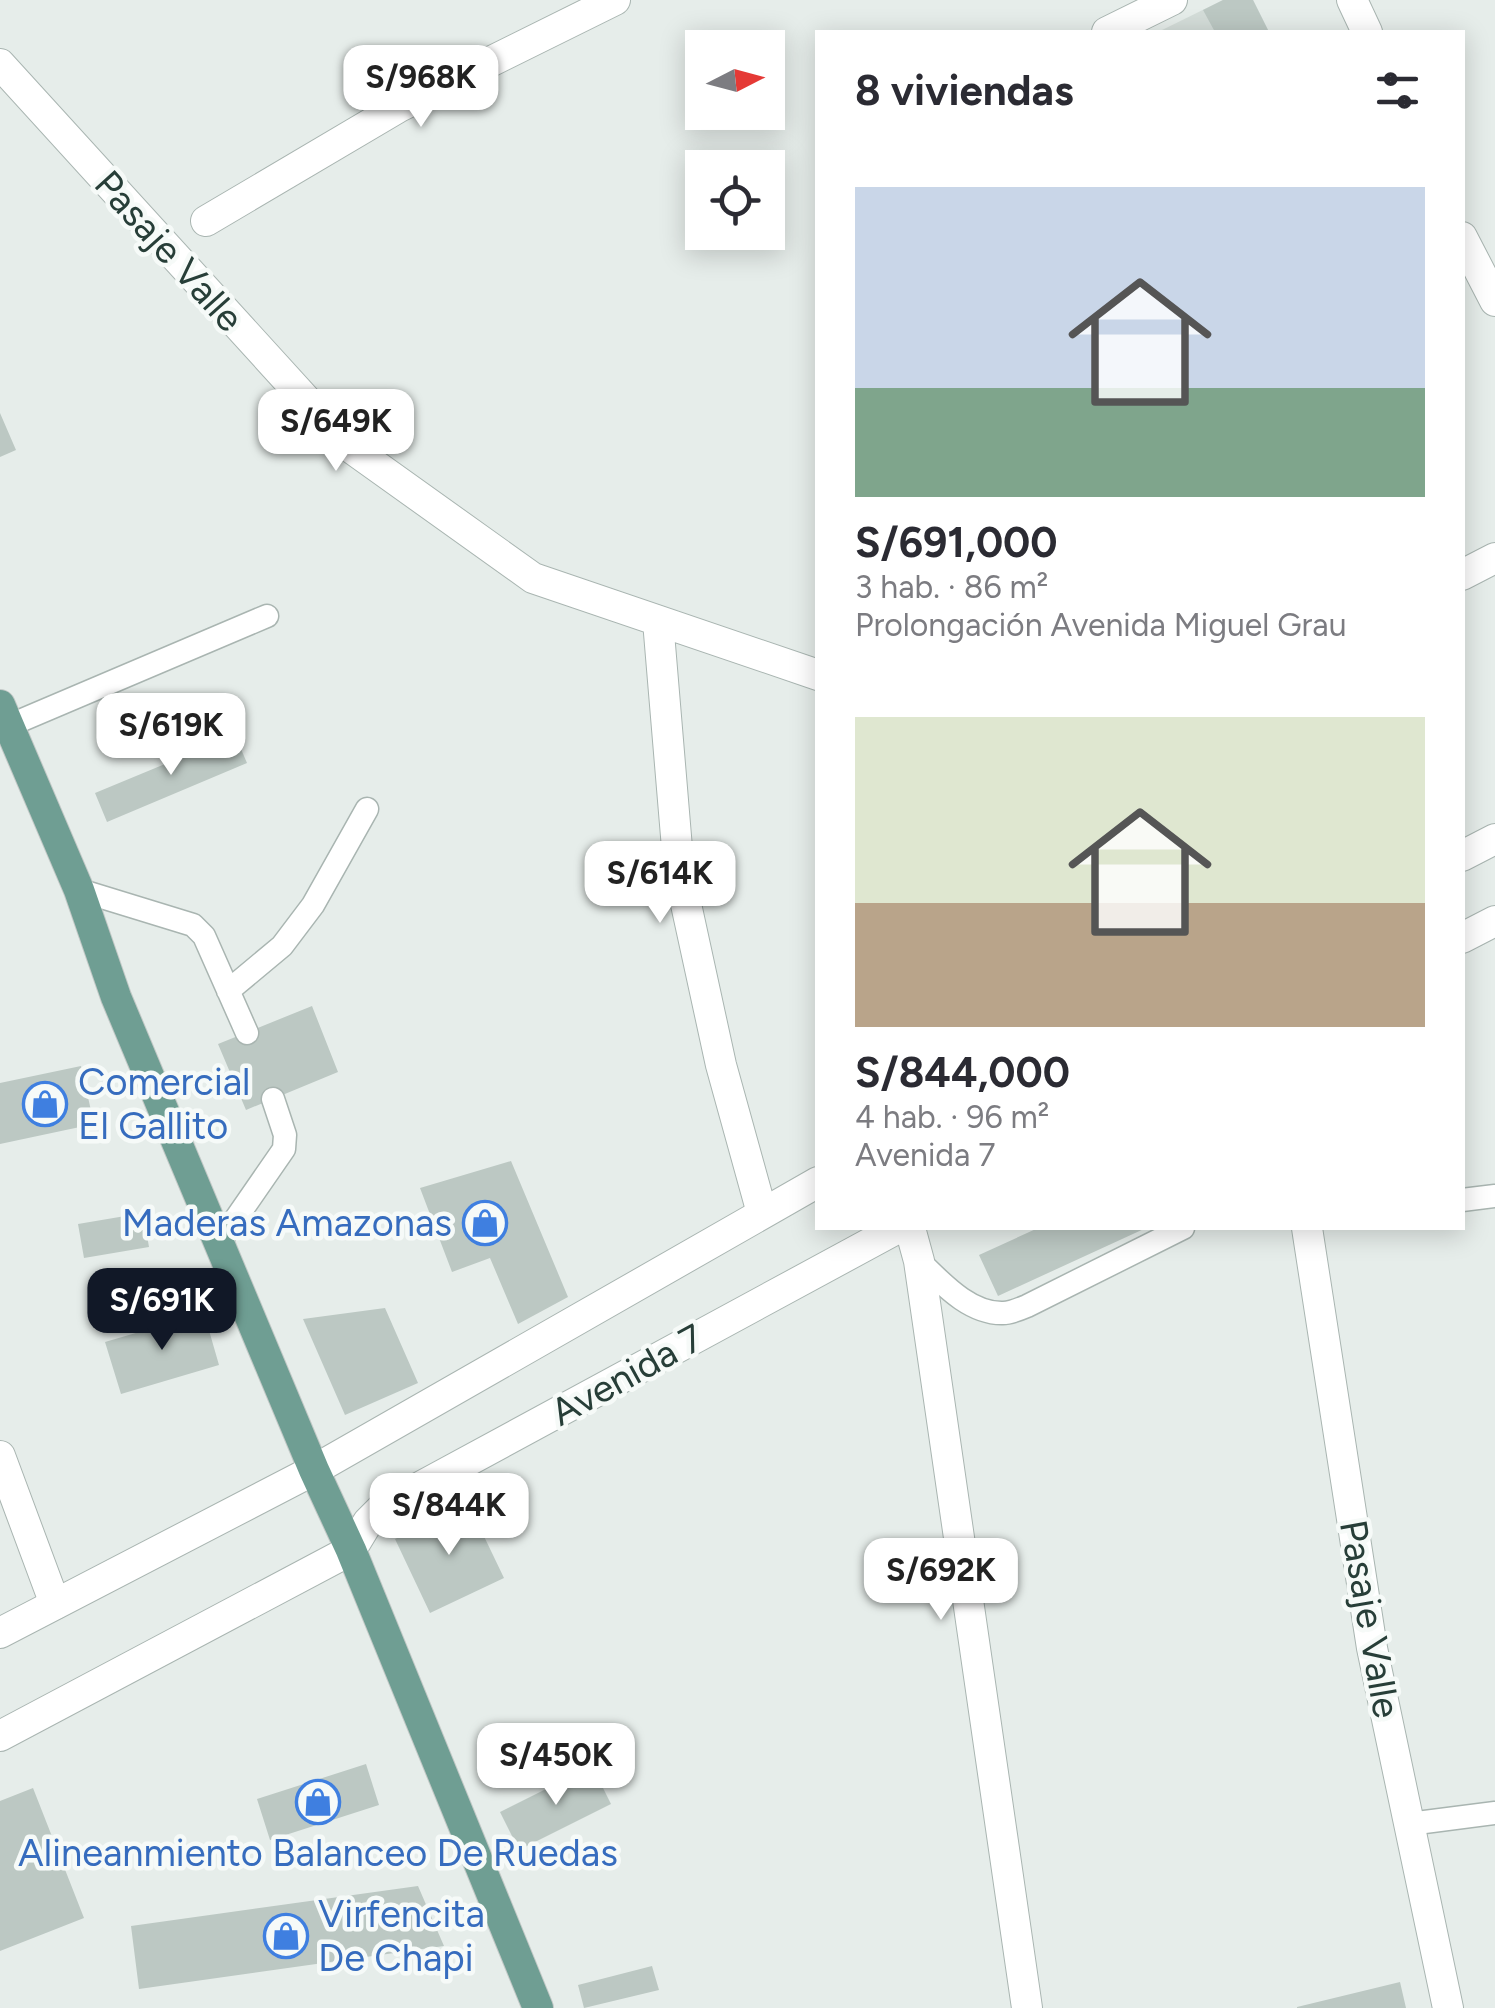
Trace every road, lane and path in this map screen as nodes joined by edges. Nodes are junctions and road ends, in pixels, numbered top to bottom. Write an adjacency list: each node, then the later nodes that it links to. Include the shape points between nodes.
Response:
1 (615, 0): 7 (street, via 400,107)
2 (1172, 0): 4 (street)
3 (1352, 0): 5 (street)
4 (1112, 30)
5 (1366, 30)
6 (0, 64): 13 (street, Pasaje Valle, via 347,445 533,578)
7 (206, 220)
8 (1467, 258): 9 (street)
9 (1495, 300)
10 (1495, 558): 11 (street)
11 (1465, 573)
12 (267, 616): 15 (lane)
13 (658, 621): 14 (street, Pasaje Valle); 28 (street, via 678,872)
14 (815, 674)
15 (4, 716): 19 (main road)
16 (367, 809): 22 (lane, via 282,946)
17 (1495, 838): 18 (street)
18 (1465, 854)
19 (78, 890): 22 (lane, via 194,925); 33 (main road)
20 (1495, 921): 21 (street)
21 (1465, 936)
22 (228, 990): 23 (lane)
23 (246, 1033)
24 (272, 1100): 33 (lane, via 284,1149)
25 (815, 1184): 28 (street, Avenida 7)
26 (1495, 1196): 27 (lane)
27 (1465, 1200)
28 (762, 1213): 36 (street, Avenida 7)
29 (894, 1230): 37 (street, Avenida 7, via 383,1508)
30 (911, 1230): 34 (street)
31 (1179, 1230): 34 (lane, via 1003,1314 954,1294)
32 (1307, 1230): 42 (street, Pasaje Valle, via 1372,1648)
33 (219, 1244): 36 (main road)
34 (919, 1261): 44 (street)
35 (0, 1456): 38 (street)
36 (314, 1470): 37 (main road); 38 (street, Avenida 7)
37 (351, 1550): 40 (street, Avenida 7); 43 (main road)
38 (55, 1604): 39 (street, Avenida 7)
39 (0, 1633)
40 (0, 1736)
41 (1495, 1813): 42 (lane)
42 (1409, 1824): 45 (street, Pasaje Valle)
43 (538, 2008)
44 (1027, 2008)
45 (1448, 2008)

